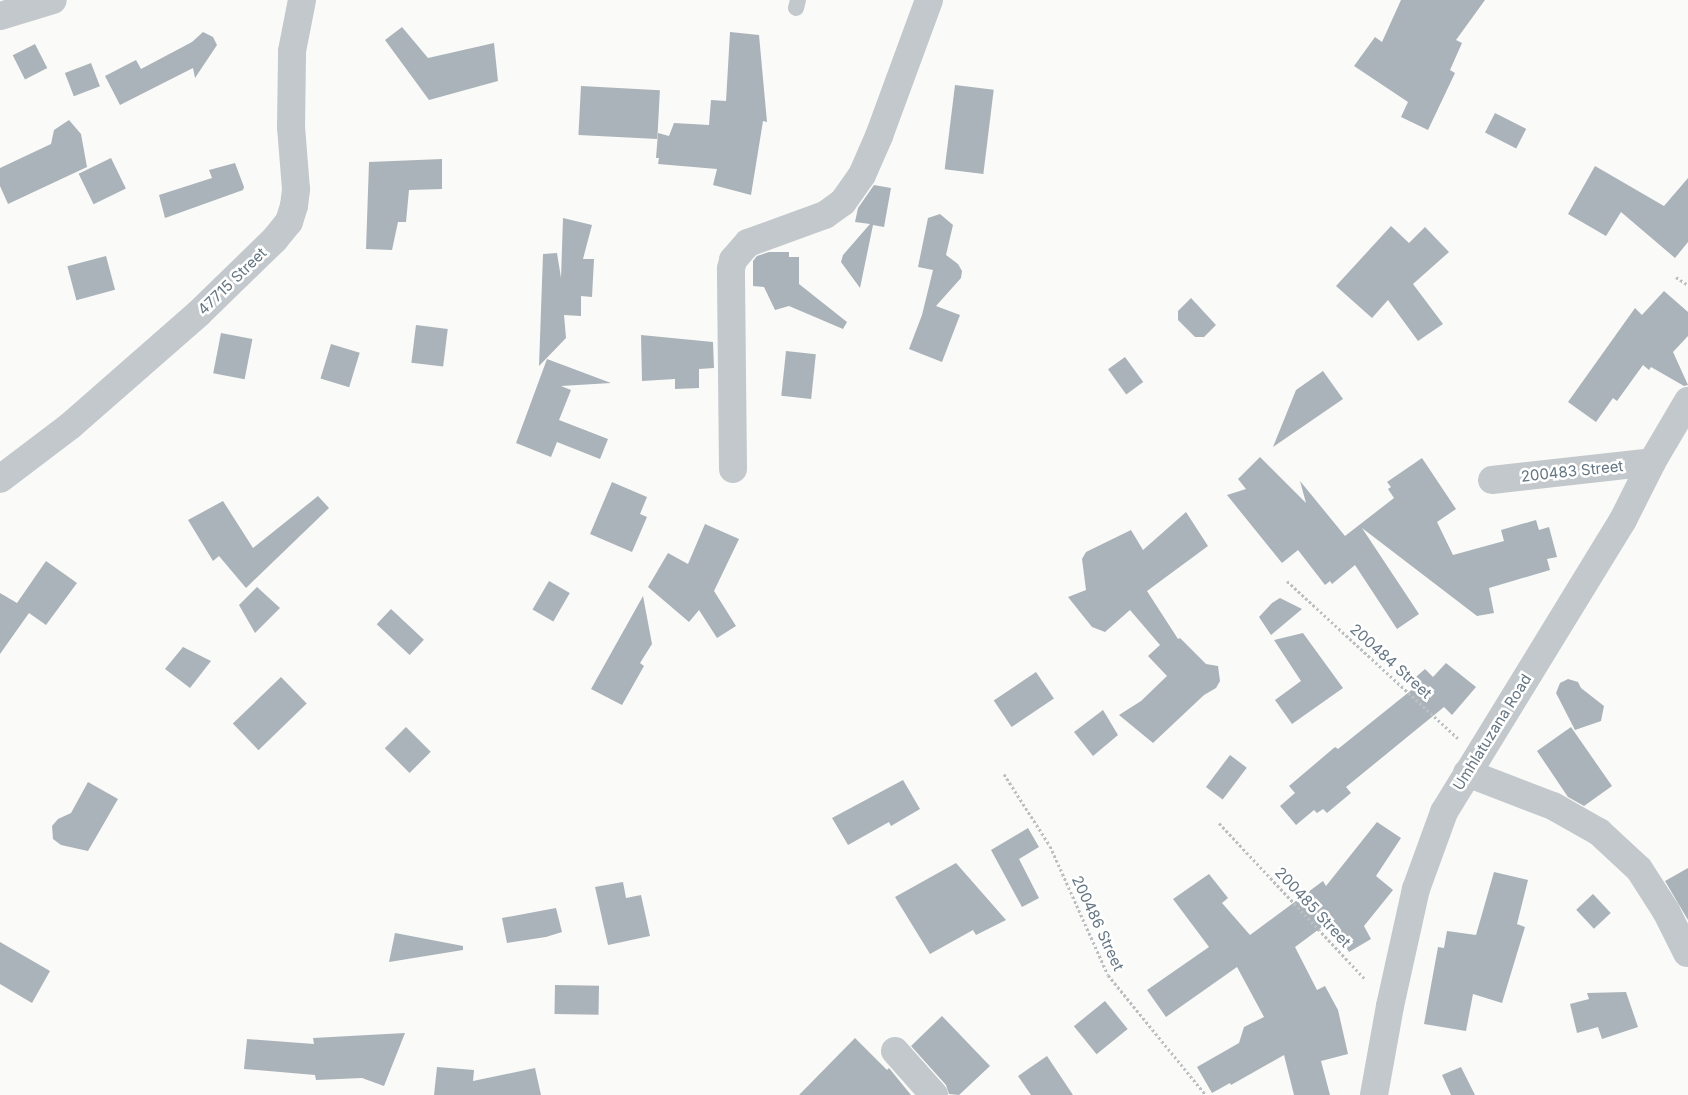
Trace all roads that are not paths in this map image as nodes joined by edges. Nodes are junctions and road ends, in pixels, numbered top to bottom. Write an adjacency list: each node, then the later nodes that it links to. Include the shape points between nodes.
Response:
1 (53, 0): 4 (street)
2 (302, 0): 8 (street, 47715 Street, via 292,51 291,127 296,189 289,222 199,313 70,426)
3 (929, 0): 7 (street, via 879,136 862,175 843,202 825,215 748,243 733,260)
4 (0, 16)
5 (1688, 401): 6 (street, Umhlatuzana Road)
6 (1652, 462): 9 (street, 200483 Street); 10 (street, Umhlatuzana Road, via 1623,520)
7 (733, 469)
8 (0, 479)
9 (1492, 480)
10 (1473, 765): 11 (street, via 1599,832 1639,869 1666,911); 14 (street, Umhlatuzana Road, via 1444,812 1416,889)
11 (1687, 953)
12 (895, 1051): 13 (street)
13 (934, 1095)
14 (1374, 1095)

